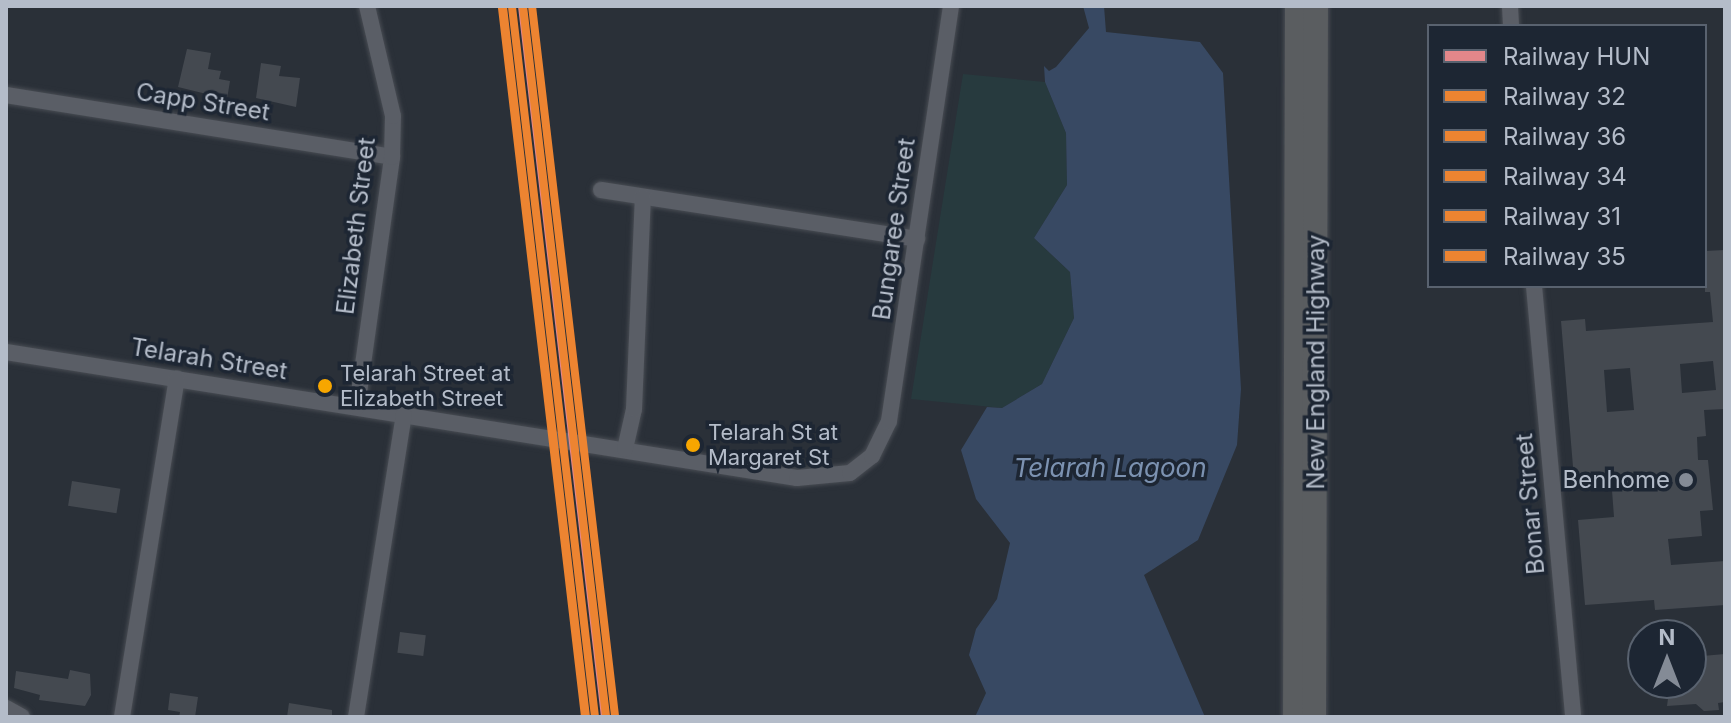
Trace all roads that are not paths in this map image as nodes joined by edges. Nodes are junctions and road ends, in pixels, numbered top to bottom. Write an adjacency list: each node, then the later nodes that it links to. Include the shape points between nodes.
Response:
1 (367, 6): 6 (street, Elizabeth Street, via 393,116)
2 (951, 6): 9 (street, Bungaree Street)
3 (1297, 6): 21 (highway, New England Highway)
4 (1316, 6): 22 (highway, New England Highway)
5 (6, 95): 6 (street, Capp Street)
6 (392, 157): 13 (street, Elizabeth Street)
7 (601, 190): 8 (street)
8 (643, 197): 9 (street); 15 (street, via 634,409)
9 (917, 239): 16 (street, Bungaree Street, via 889,421)
10 (1534, 288): 23 (street, Bonar Street)
11 (6, 352): 12 (street, Telarah Street)
12 (177, 378): 13 (street, Telarah Street); 19 (street)
13 (357, 407): 14 (street, Telarah Street)
14 (404, 415): 15 (street, Telarah Street); 20 (street)
15 (625, 449): 16 (street, Telarah Street, via 825,479 850,473)
16 (872, 456)
17 (6, 708): 18 (street)
18 (22, 717)
19 (122, 717)
20 (356, 717)
21 (1295, 717)
22 (1314, 717)
23 (1573, 717)

